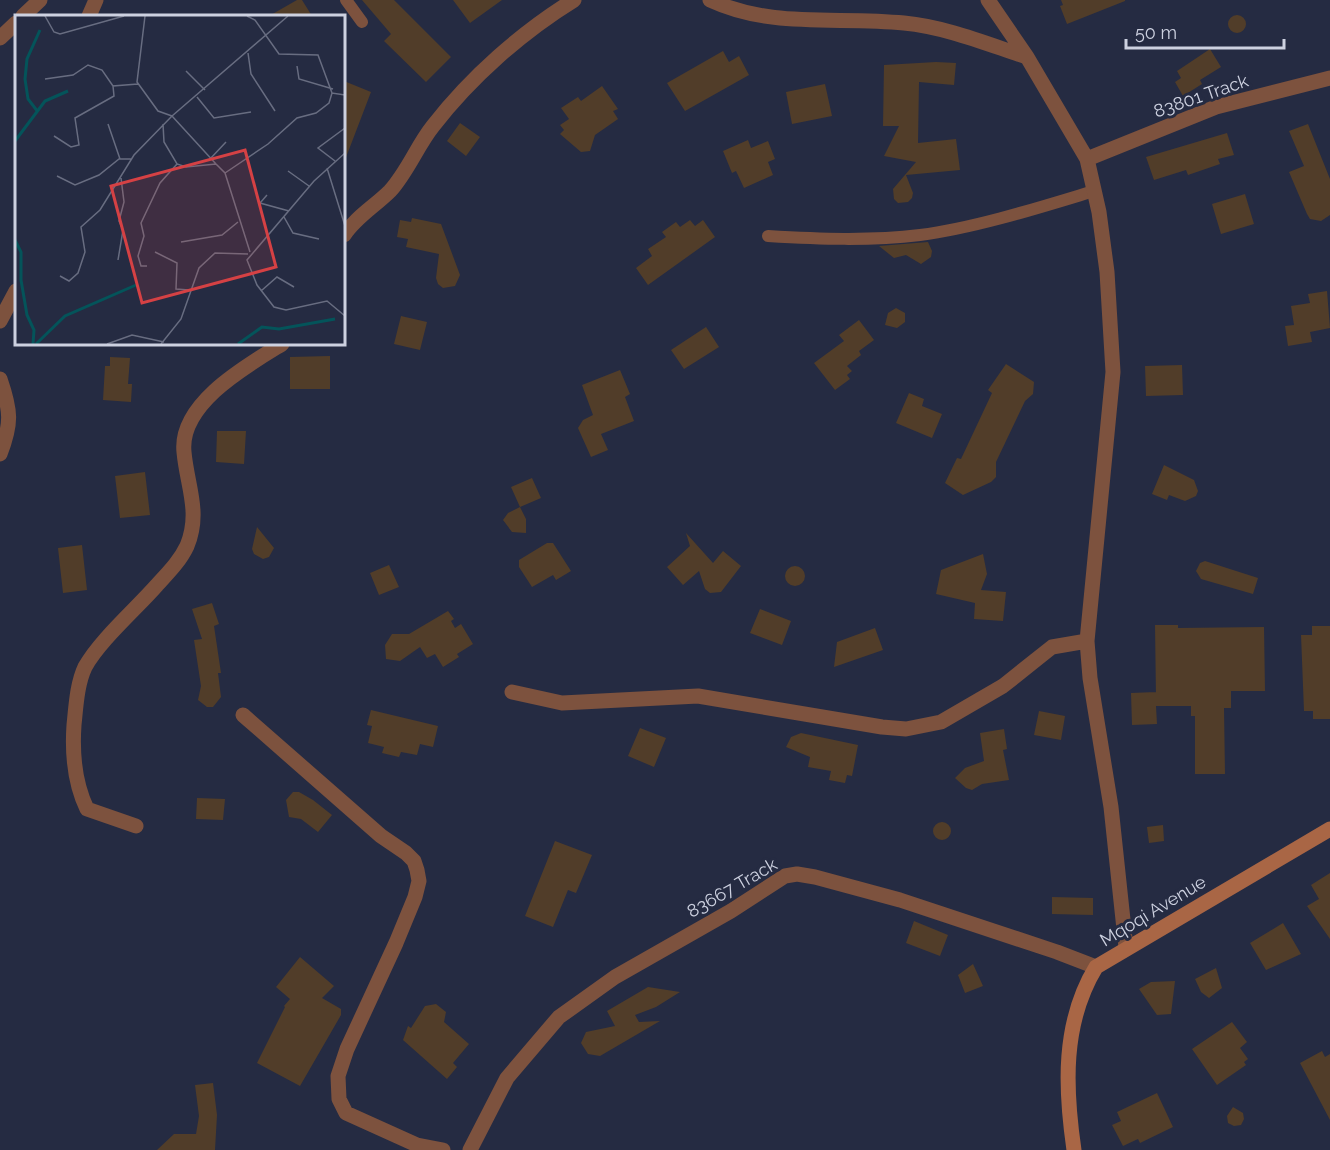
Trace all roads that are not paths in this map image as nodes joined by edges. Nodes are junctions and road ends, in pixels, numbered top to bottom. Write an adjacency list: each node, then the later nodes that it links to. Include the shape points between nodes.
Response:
1 (40, 0): 7 (street)
2 (96, 0): 8 (street)
3 (346, 0): 9 (lane)
4 (574, 0): 16 (street, via 499,57 467,88 433,126 389,191)
5 (710, 0): 12 (street, via 726,8 773,19 924,25)
6 (988, 0): 12 (street)
7 (24, 15)
8 (89, 15)
9 (362, 22)
10 (15, 23): 11 (street)
11 (0, 38)
12 (1027, 57): 14 (street)
13 (1330, 78): 14 (street, 83801 Track, via 1216,107)
14 (1087, 159): 15 (street)
15 (1094, 191): 17 (lane, via 923,234 869,238); 23 (street, via 1107,272 1113,372)
16 (345, 234)
17 (768, 236)
18 (15, 293): 19 (street)
19 (0, 321)
20 (281, 345): 26 (street, via 224,384 191,415 184,452 194,524 187,547 176,565 99,647 80,683 73,740 79,793 87,809)
21 (0, 379): 22 (street, via 11,415)
22 (0, 454)
23 (1087, 640): 24 (street, via 1052,648 1003,686 941,722 906,729 698,696 562,702); 28 (street)
24 (512, 692)
25 (243, 716): 30 (street, via 414,861 419,881 415,897 347,1049 338,1088 346,1113 417,1146)
26 (136, 826)
27 (1330, 829): 28 (street, Mqoqi Avenue)
28 (1126, 948): 29 (street, Mqoqi Avenue)
29 (1096, 967): 31 (street, 83667 Track, via 900,900 815,877 785,876 615,977 559,1017 507,1078); 32 (street, Mqoqi Avenue, via 1079,1000 1069,1047 1069,1114)
30 (443, 1150)
31 (470, 1150)
32 (1074, 1150)

